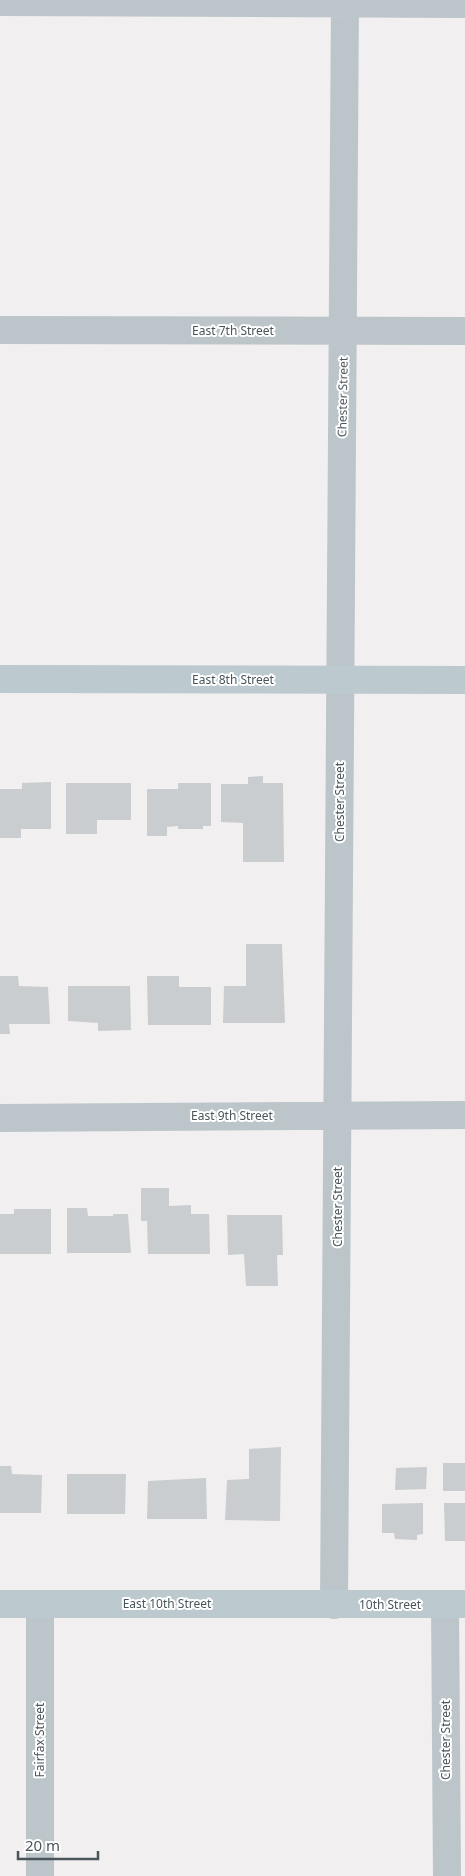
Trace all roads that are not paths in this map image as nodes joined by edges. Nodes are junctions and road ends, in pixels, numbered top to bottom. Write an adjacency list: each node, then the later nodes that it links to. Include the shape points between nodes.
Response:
1 (0, 2): 2 (street)
2 (345, 2): 3 (street); 6 (street, Chester Street)
3 (465, 4)
4 (0, 330): 6 (street, East 7th Street)
5 (465, 330): 6 (street, East 7th Street)
6 (344, 331): 8 (street, Chester Street)
7 (0, 679): 8 (street, East 8th Street)
8 (340, 680): 9 (street, East 8th Street); 11 (street, Chester Street)
9 (465, 680)
10 (465, 1115): 11 (street, East 9th Street)
11 (338, 1116): 12 (street, East 9th Street); 16 (street, Chester Street)
12 (0, 1118)
13 (0, 1604): 14 (street, East 10th Street)
14 (40, 1604): 16 (street, East 10th Street); 17 (street, Fairfax Street)
15 (455, 1604): 16 (street, 10th Street); 18 (street, Chester Street)
16 (334, 1605)
17 (40, 1876)
18 (447, 1876)

